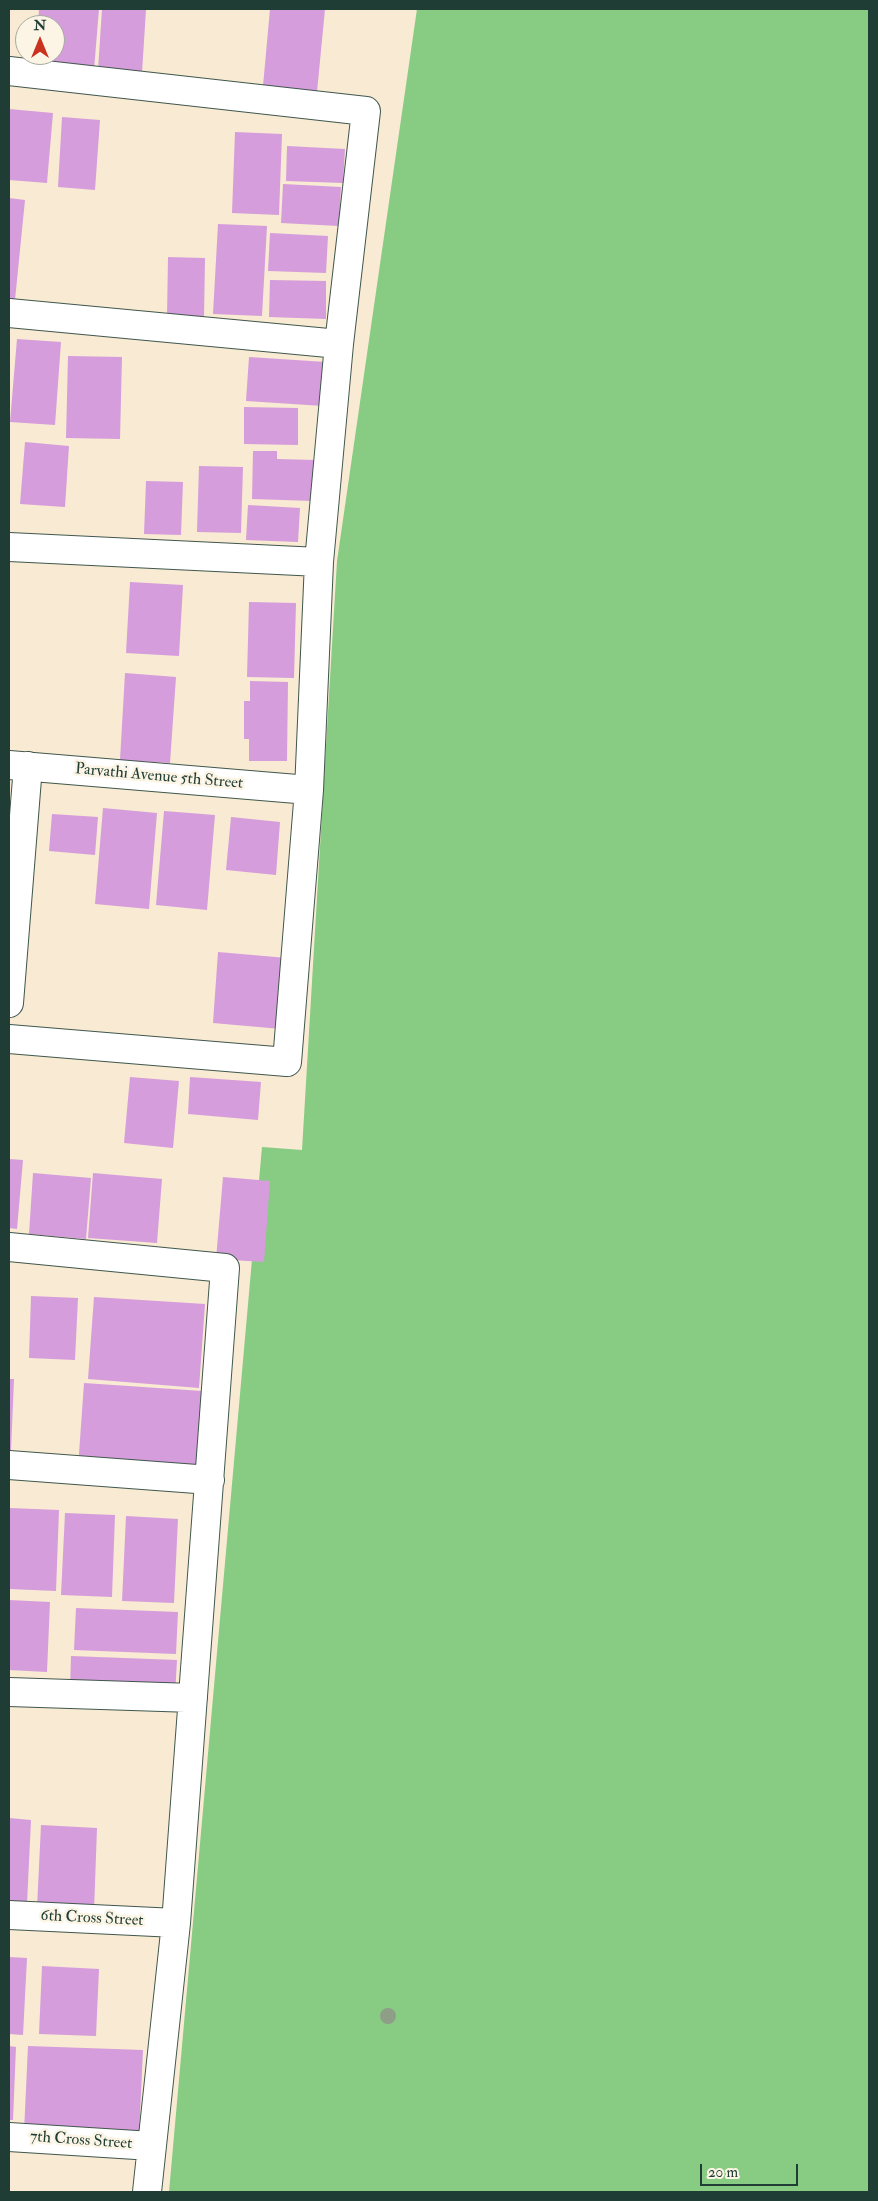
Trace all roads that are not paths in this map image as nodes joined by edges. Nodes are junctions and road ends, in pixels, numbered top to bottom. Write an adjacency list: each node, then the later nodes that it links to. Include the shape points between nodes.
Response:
1 (9, 71): 3 (street, via 366,112)
2 (9, 313): 3 (street)
3 (339, 344): 5 (street)
4 (9, 547): 5 (street)
5 (320, 562): 7 (street)
6 (18, 765): 7 (street, Parvathi Avenue 5th Street); 8 (street)
7 (309, 790): 9 (street, via 287,1062)
8 (9, 1003)
9 (9, 1039)
10 (9, 1247): 12 (street, via 225,1268)
11 (9, 1465): 12 (street)
12 (210, 1480): 14 (street)
13 (9, 1692): 14 (street)
14 (193, 1698): 16 (street)
15 (9, 1915): 16 (street, 6th Cross Street)
16 (176, 1922): 18 (street)
17 (9, 2136): 18 (street, 7th Cross Street)
18 (152, 2146): 19 (street)
19 (147, 2192)

